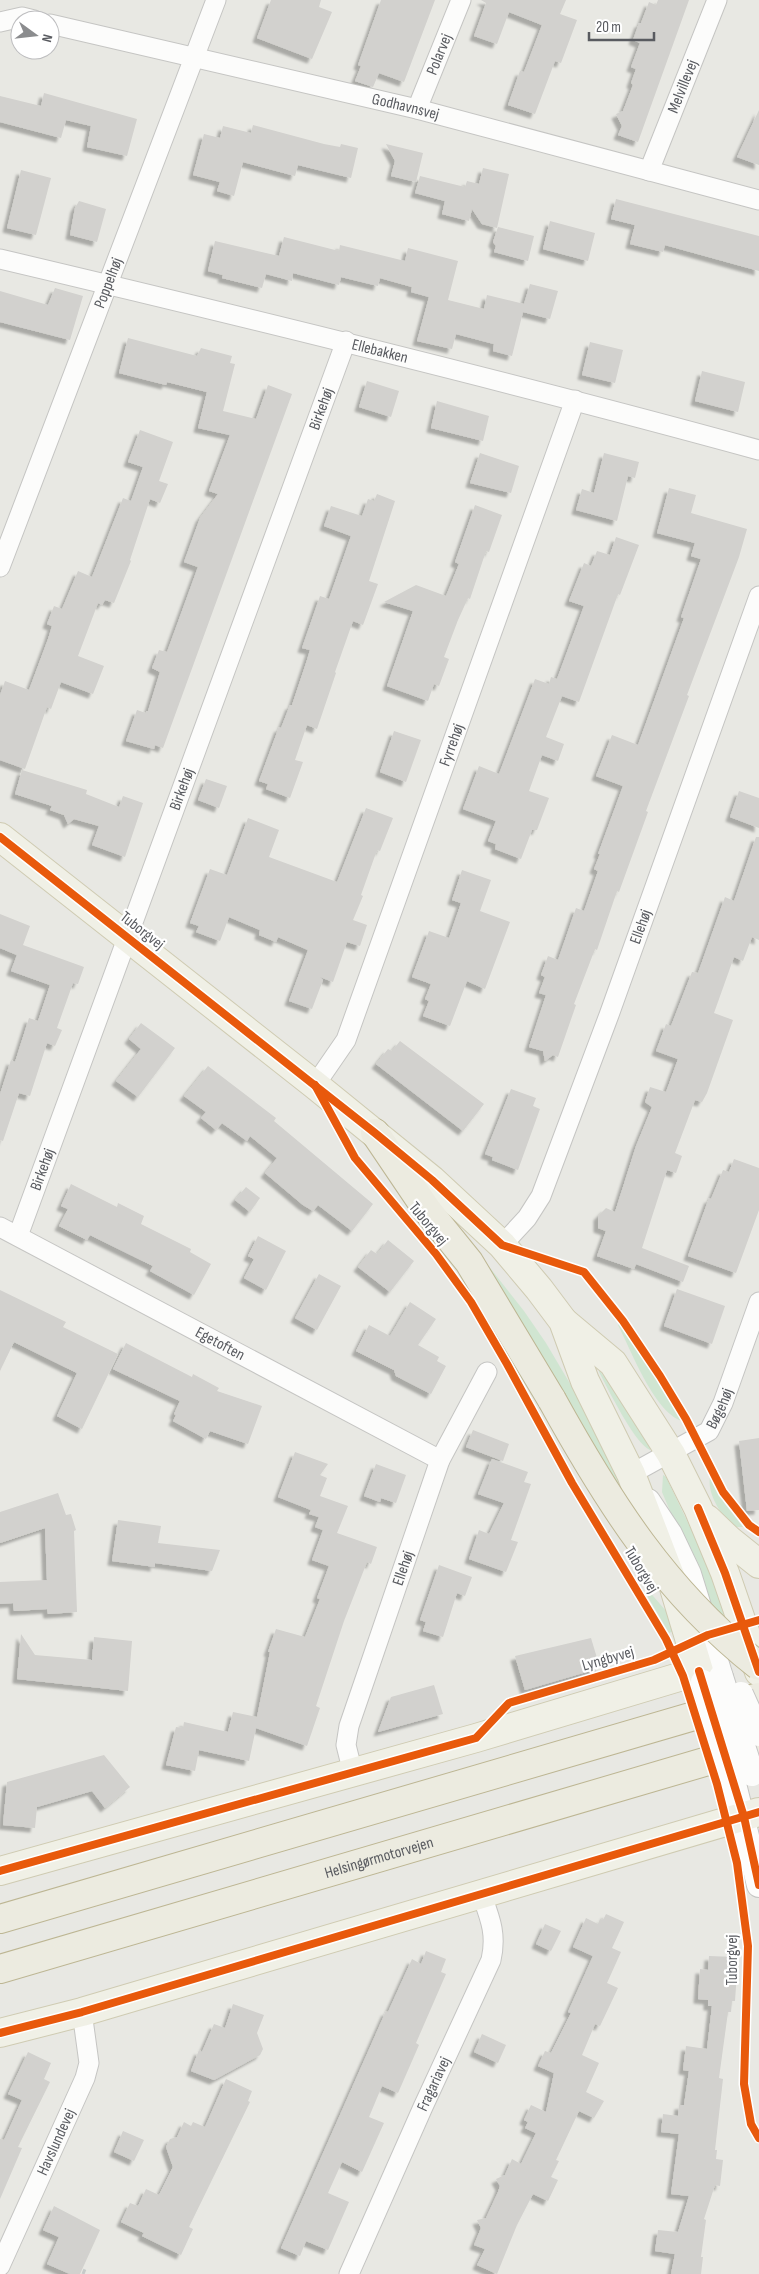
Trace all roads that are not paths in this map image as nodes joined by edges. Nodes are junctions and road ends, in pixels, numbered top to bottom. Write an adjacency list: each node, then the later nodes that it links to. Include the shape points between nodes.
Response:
1 (216, 0): 5 (street, Poppelhøj)
2 (461, 0): 6 (street, Polarvej)
3 (716, 0): 7 (street, Melvillevej)
4 (60, 26): 5 (street, Godhavnsvej)
5 (194, 58): 6 (street, Godhavnsvej); 10 (street, Poppelhøj)
6 (418, 109): 7 (street, Godhavnsvej)
7 (649, 172): 8 (street, Godhavnsvej)
8 (759, 200)
9 (0, 259): 10 (street, Ellebakken)
10 (106, 284): 11 (street, Ellebakken); 14 (street, Poppelhøj)
11 (346, 341): 12 (street, Ellebakken); 17 (street, Birkehøj)
12 (575, 400): 13 (street, Ellebakken); 18 (street, Fyrrehøj, via 346,1040)
13 (759, 450)
14 (0, 567)
15 (759, 596): 22 (street, Ellehøj, via 541,1196 527,1218)
16 (0, 837): 17 (main road, Tuborgvej)
17 (129, 938): 18 (main road, Tuborgvej); 21 (street, Birkehøj)
18 (315, 1085): 19 (main road, Tuborgvej)
19 (375, 1133): 22 (main road, Tuborgvej); 31 (highway, bridge, via 427,1210 469,1262 612,1503 653,1562 712,1626)
20 (0, 1227): 21 (street, Egetoften)
21 (18, 1236): 27 (street, Egetoften)
22 (502, 1245): 24 (main road, Tuborgvej)
23 (759, 1302): 26 (street, Bøgehøj, via 722,1403 708,1431)
24 (563, 1321): 26 (main road, Tuborgvej, via 612,1362); 28 (main road, Tuborgvej, via 585,1381)
25 (487, 1372): 27 (street, Ellehøj)
26 (671, 1454): 28 (street, Bøgehøj); 29 (main road, Tuborgvej)
27 (440, 1460): 36 (street, Ellehøj, via 349,1726 346,1745)
28 (631, 1474): 32 (main road, Tuborgvej)
29 (698, 1508): 30 (main road); 31 (main road, Tuborgvej)
30 (759, 1564)
31 (758, 1662): 32 (street)
32 (710, 1674): 34 (street, bridge, via 738,1689); 36 (main road); 37 (street, bridge)
33 (759, 1697): 42 (highway)
34 (759, 1734)
35 (759, 1746): 43 (highway, Helsingørmotorvejen)
36 (354, 1773): 39 (main road)
37 (748, 1780): 38 (street)
38 (751, 1815): 40 (street); 41 (main road)
39 (0, 1871)
40 (759, 1885)
41 (481, 1893): 44 (main road); 47 (street, Fragariavej, via 493,1929 495,1944 491,1960)
42 (0, 1919)
43 (0, 1969)
44 (82, 2012): 45 (main road); 46 (street, Havslundevej, via 89,2063 85,2078)
45 (0, 2033)
46 (0, 2266)
47 (349, 2274)

